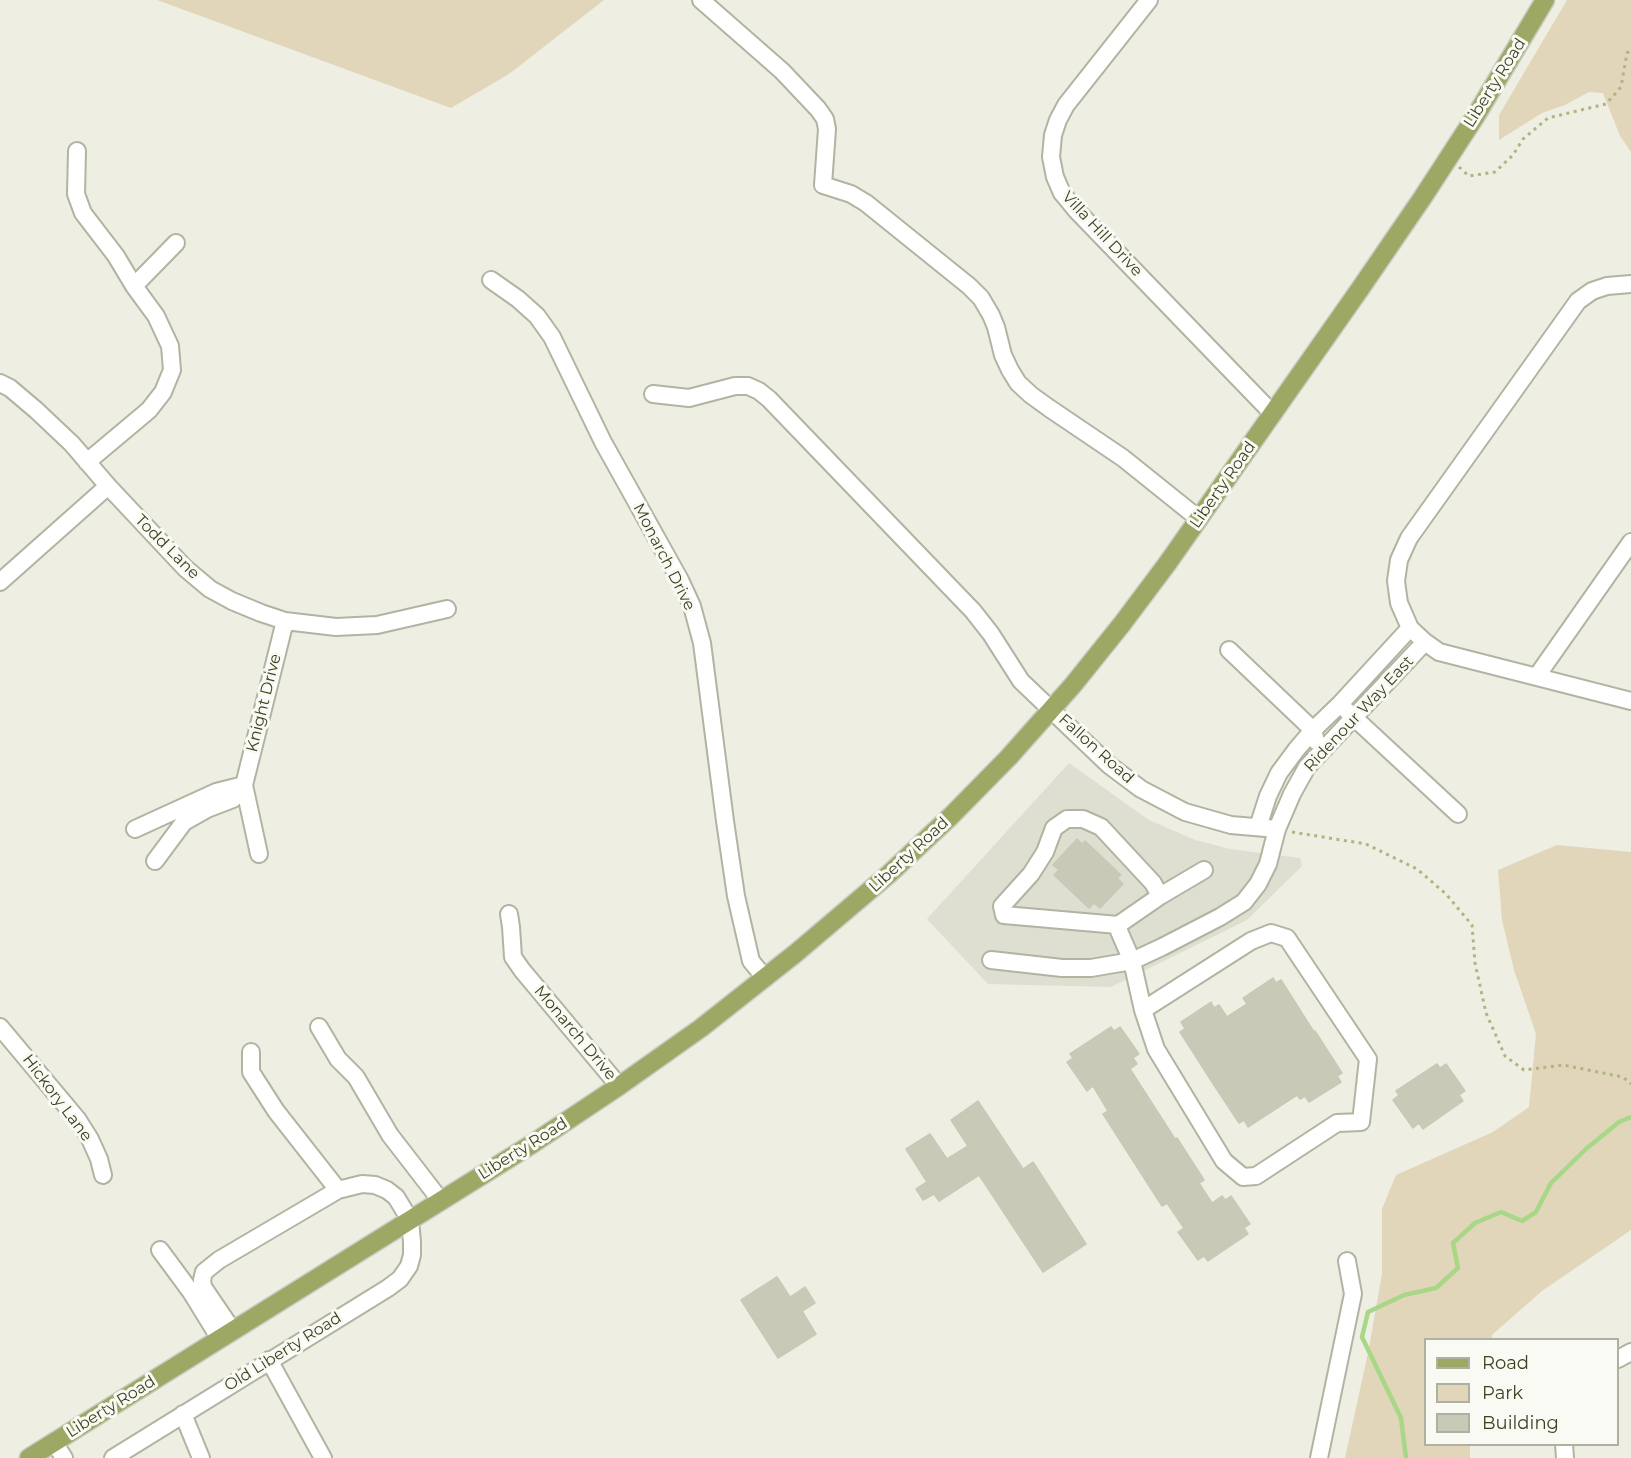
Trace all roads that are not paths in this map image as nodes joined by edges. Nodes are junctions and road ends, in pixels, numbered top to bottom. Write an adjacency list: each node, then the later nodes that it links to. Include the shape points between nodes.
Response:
1 (701, 0): 14 (street, via 818,108 827,129 823,185 867,203 969,286 991,315 1003,355 1018,383 1123,458)
2 (1149, 0): 11 (street, Villa Hill Drive, via 1058,120 1051,157 1055,177 1076,210)
3 (1545, 0): 11 (main road, Liberty Road, via 1449,158)
4 (77, 151): 8 (street, via 76,194 83,213)
5 (176, 243): 8 (street)
6 (490, 280): 42 (street, Monarch Drive, via 537,316 552,337 603,442 692,606 702,643 736,896 751,961)
7 (1631, 284): 19 (street, via 1607,286 1578,301 1409,538 1399,560 1396,581 1399,603)
8 (134, 286): 12 (street, via 156,316 170,346 172,370 163,392 149,410)
9 (0, 383): 12 (street, Todd Lane, via 36,410)
10 (652, 394): 25 (street, Fallon Road, via 689,398 735,386 759,391 973,611 1020,681)
11 (1273, 414): 14 (main road, Liberty Road)
12 (87, 462): 13 (street, Todd Lane)
13 (108, 486): 16 (street); 18 (street, Todd Lane, via 210,589)
14 (1199, 519): 25 (main road, Liberty Road, via 1122,624)
15 (1631, 542): 22 (street)
16 (0, 582)
17 (447, 609): 18 (street, Todd Lane, via 377,625 336,627)
18 (285, 621): 29 (street, Knight Drive)
19 (1410, 628): 20 (street); 24 (street, Ridenour Way East)
20 (1425, 642): 22 (street, via 1439,652); 26 (street, Ridenour Way East)
21 (1229, 650): 27 (street)
22 (1537, 676): 23 (street)
23 (1631, 700)
24 (1340, 704): 26 (street); 27 (street, Ridenour Way East)
25 (1052, 709): 31 (street, Fallon Road, via 1109,765 1141,789 1185,812 1231,825); 42 (main road, Liberty Road, via 920,846)
26 (1353, 717): 28 (street, Ridenour Way East); 30 (street)
27 (1313, 730): 28 (street); 31 (street, Ridenour Way East, via 1279,772)
28 (1319, 753): 33 (street, Ridenour Way East, via 1292,794)
29 (244, 785): 32 (street, via 216,792); 34 (street); 35 (street, via 233,799 184,822)
30 (1458, 814)
31 (1258, 827): 33 (street, Fallon Road)
32 (135, 829)
33 (1277, 829): 41 (street, Ridenour Way East, via 1268,864 1244,902)
34 (259, 854)
35 (155, 861)
36 (1204, 870): 37 (street)
37 (1160, 896): 39 (street); 39 (street, via 1153,883 1101,827 1083,819 1066,819 1054,828 1031,874 1002,906 1004,915)
38 (509, 914): 47 (street, Monarch Drive, via 513,957)
39 (1118, 926): 41 (street)
40 (991, 960): 41 (street, Ridenour Way East, via 1062,968)
41 (1132, 961): 43 (street)
42 (765, 978): 47 (main road, Liberty Road)
43 (1143, 1010): 43 (street, via 1251,941 1270,933 1287,938 1368,1059 1361,1122 1337,1124 1256,1176 1243,1177 1224,1161 1174,1080 1156,1049)
44 (0, 1027): 48 (street, Hickory Lane, via 78,1120 99,1159)
45 (319, 1028): 50 (street, via 338,1059 356,1077 390,1135)
46 (251, 1052): 49 (street, via 251,1072 276,1111)
47 (620, 1086): 50 (main road, Liberty Road)
48 (102, 1175)
49 (338, 1190): 51 (street, via 362,1184 387,1190); 54 (street, via 204,1272 204,1287)
50 (441, 1201): 51 (main road, Liberty Road)
51 (410, 1220): 54 (main road, Liberty Road); 55 (street, Old Liberty Road, via 412,1255 400,1279)
52 (160, 1250): 54 (street)
53 (1347, 1261): 62 (street, via 1353,1294)
54 (226, 1335): 57 (main road, Liberty Road)
55 (269, 1360): 56 (street, Old Liberty Road); 61 (street)
56 (183, 1414): 59 (street, Old Liberty Road); 60 (street)
57 (59, 1450): 58 (main road, Liberty Road)
58 (29, 1458)
59 (113, 1458)
60 (201, 1458)
61 (323, 1458)
62 (1319, 1458)

